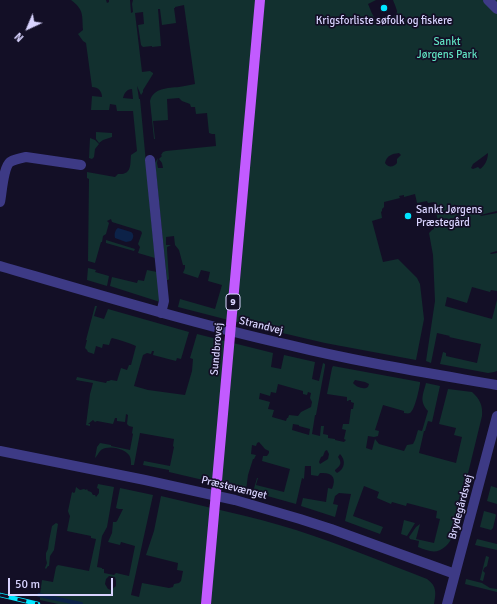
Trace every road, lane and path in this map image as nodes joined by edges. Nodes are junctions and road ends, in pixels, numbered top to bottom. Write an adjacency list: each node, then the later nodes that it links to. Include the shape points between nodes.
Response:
1 (260, 0): 13 (main road, Sundbrovej / 9)
2 (488, 0): 3 (street)
3 (497, 9)
4 (150, 160): 8 (street, via 164,301)
5 (81, 165): 6 (street, via 26,158 10,162)
6 (0, 202)
7 (0, 266): 8 (street, Strandvej)
8 (161, 313): 9 (street, Strandvej, via 291,346)
9 (497, 386)
10 (497, 416): 12 (street, Brydegårdsvej)
11 (0, 451): 12 (street, Præstevænget, via 235,500 324,527)
12 (455, 574): 14 (street, Brydegårdsvej)
13 (206, 604)
14 (447, 604)

